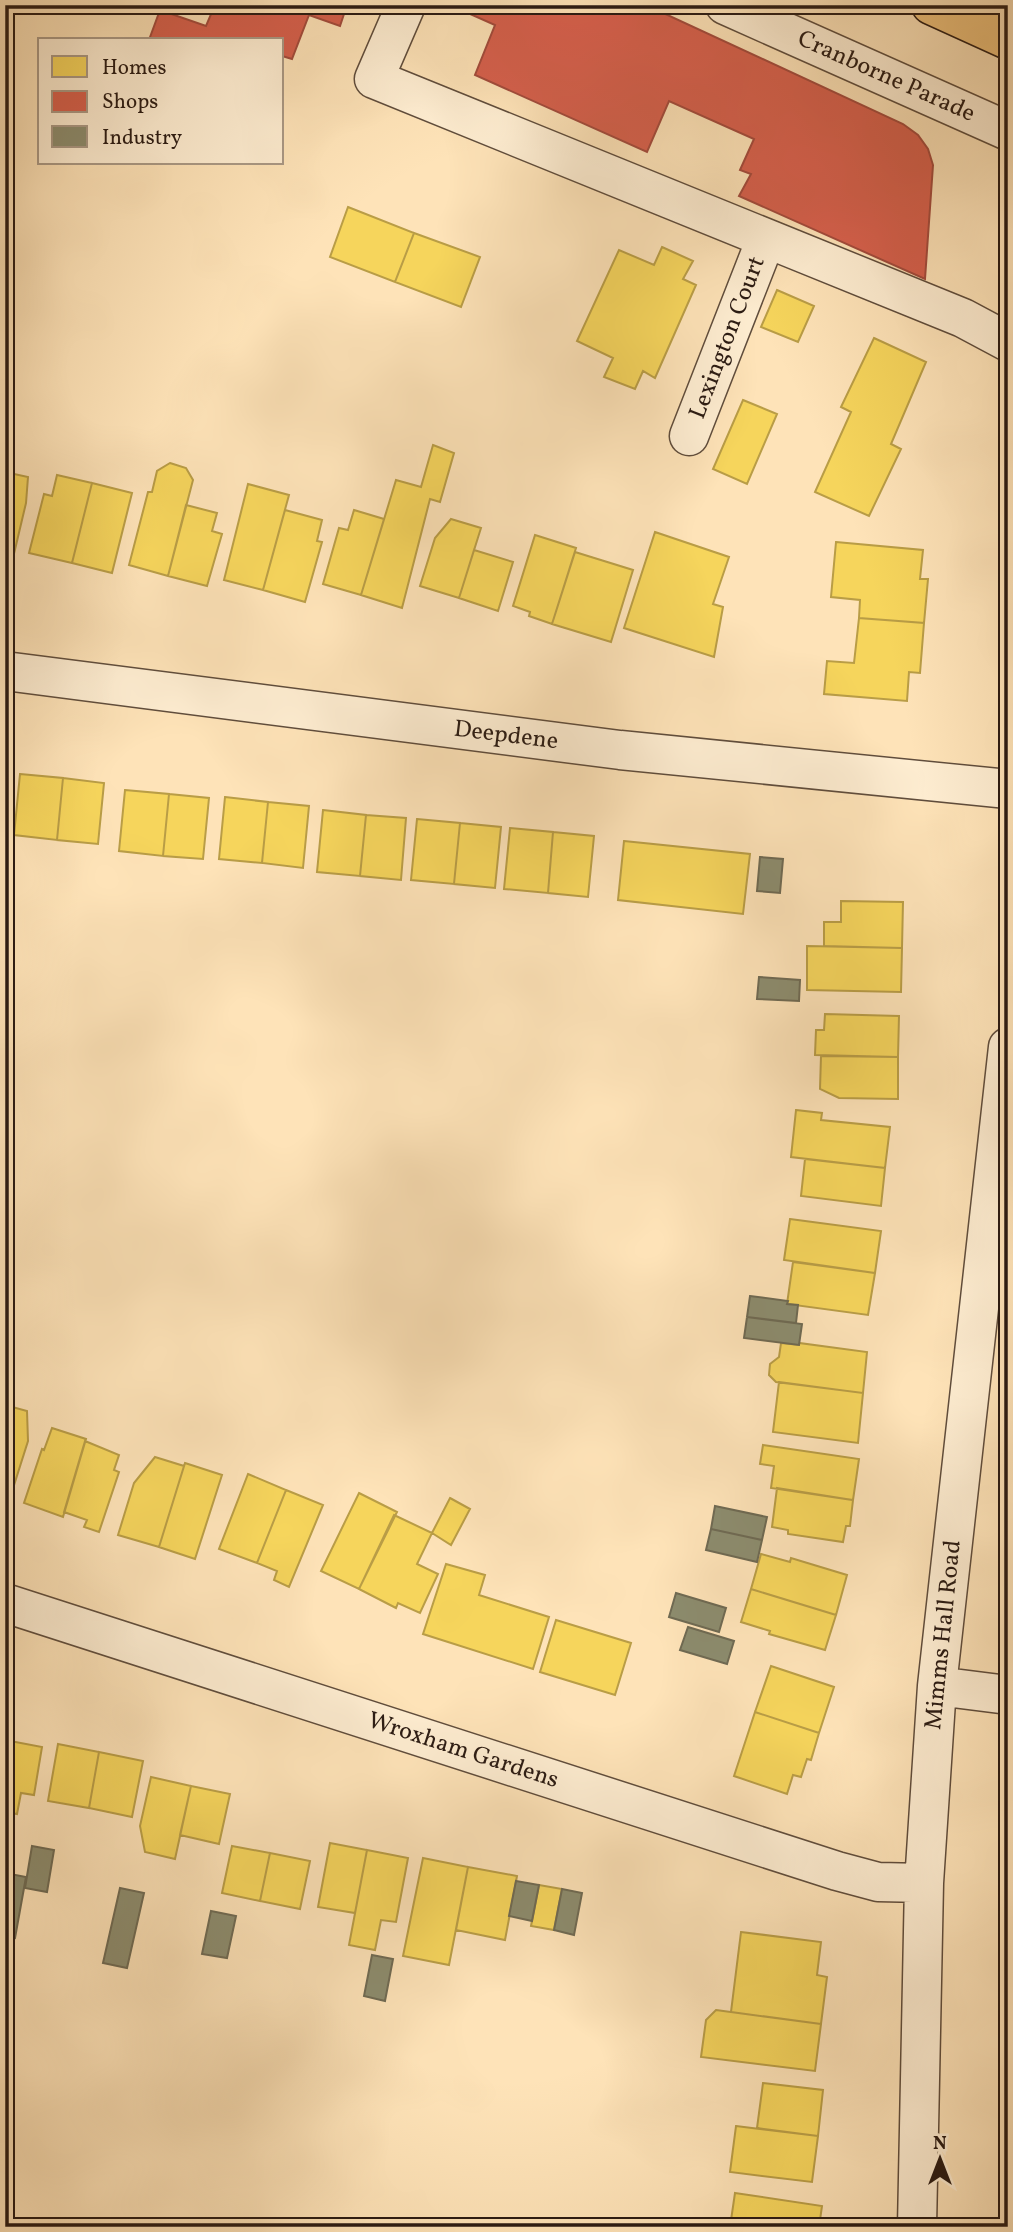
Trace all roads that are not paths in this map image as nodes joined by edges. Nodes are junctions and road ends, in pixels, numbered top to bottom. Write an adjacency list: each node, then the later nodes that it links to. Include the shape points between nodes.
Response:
1 (406, 5): 7 (street, via 374,79)
2 (725, 5): 5 (street, Cranborne Parade)
3 (930, 5): 4 (main road)
4 (1008, 40)
5 (1008, 131): 6 (street)
6 (1008, 147)
7 (766, 239): 8 (street, via 963,318); 9 (street, Lexington Court)
8 (1008, 342)
9 (689, 436)
10 (5, 671): 11 (street, Deepdene, via 620,750)
11 (1008, 789)
12 (1008, 1047): 14 (street, Mimms Hall Road)
13 (5, 1603): 16 (street, Wroxham Gardens, via 837,1871 878,1882)
14 (937, 1686): 15 (street); 16 (street, Mimms Hall Road)
15 (1008, 1695)
16 (924, 1883): 17 (street, Mimms Hall Road)
17 (917, 2227)

